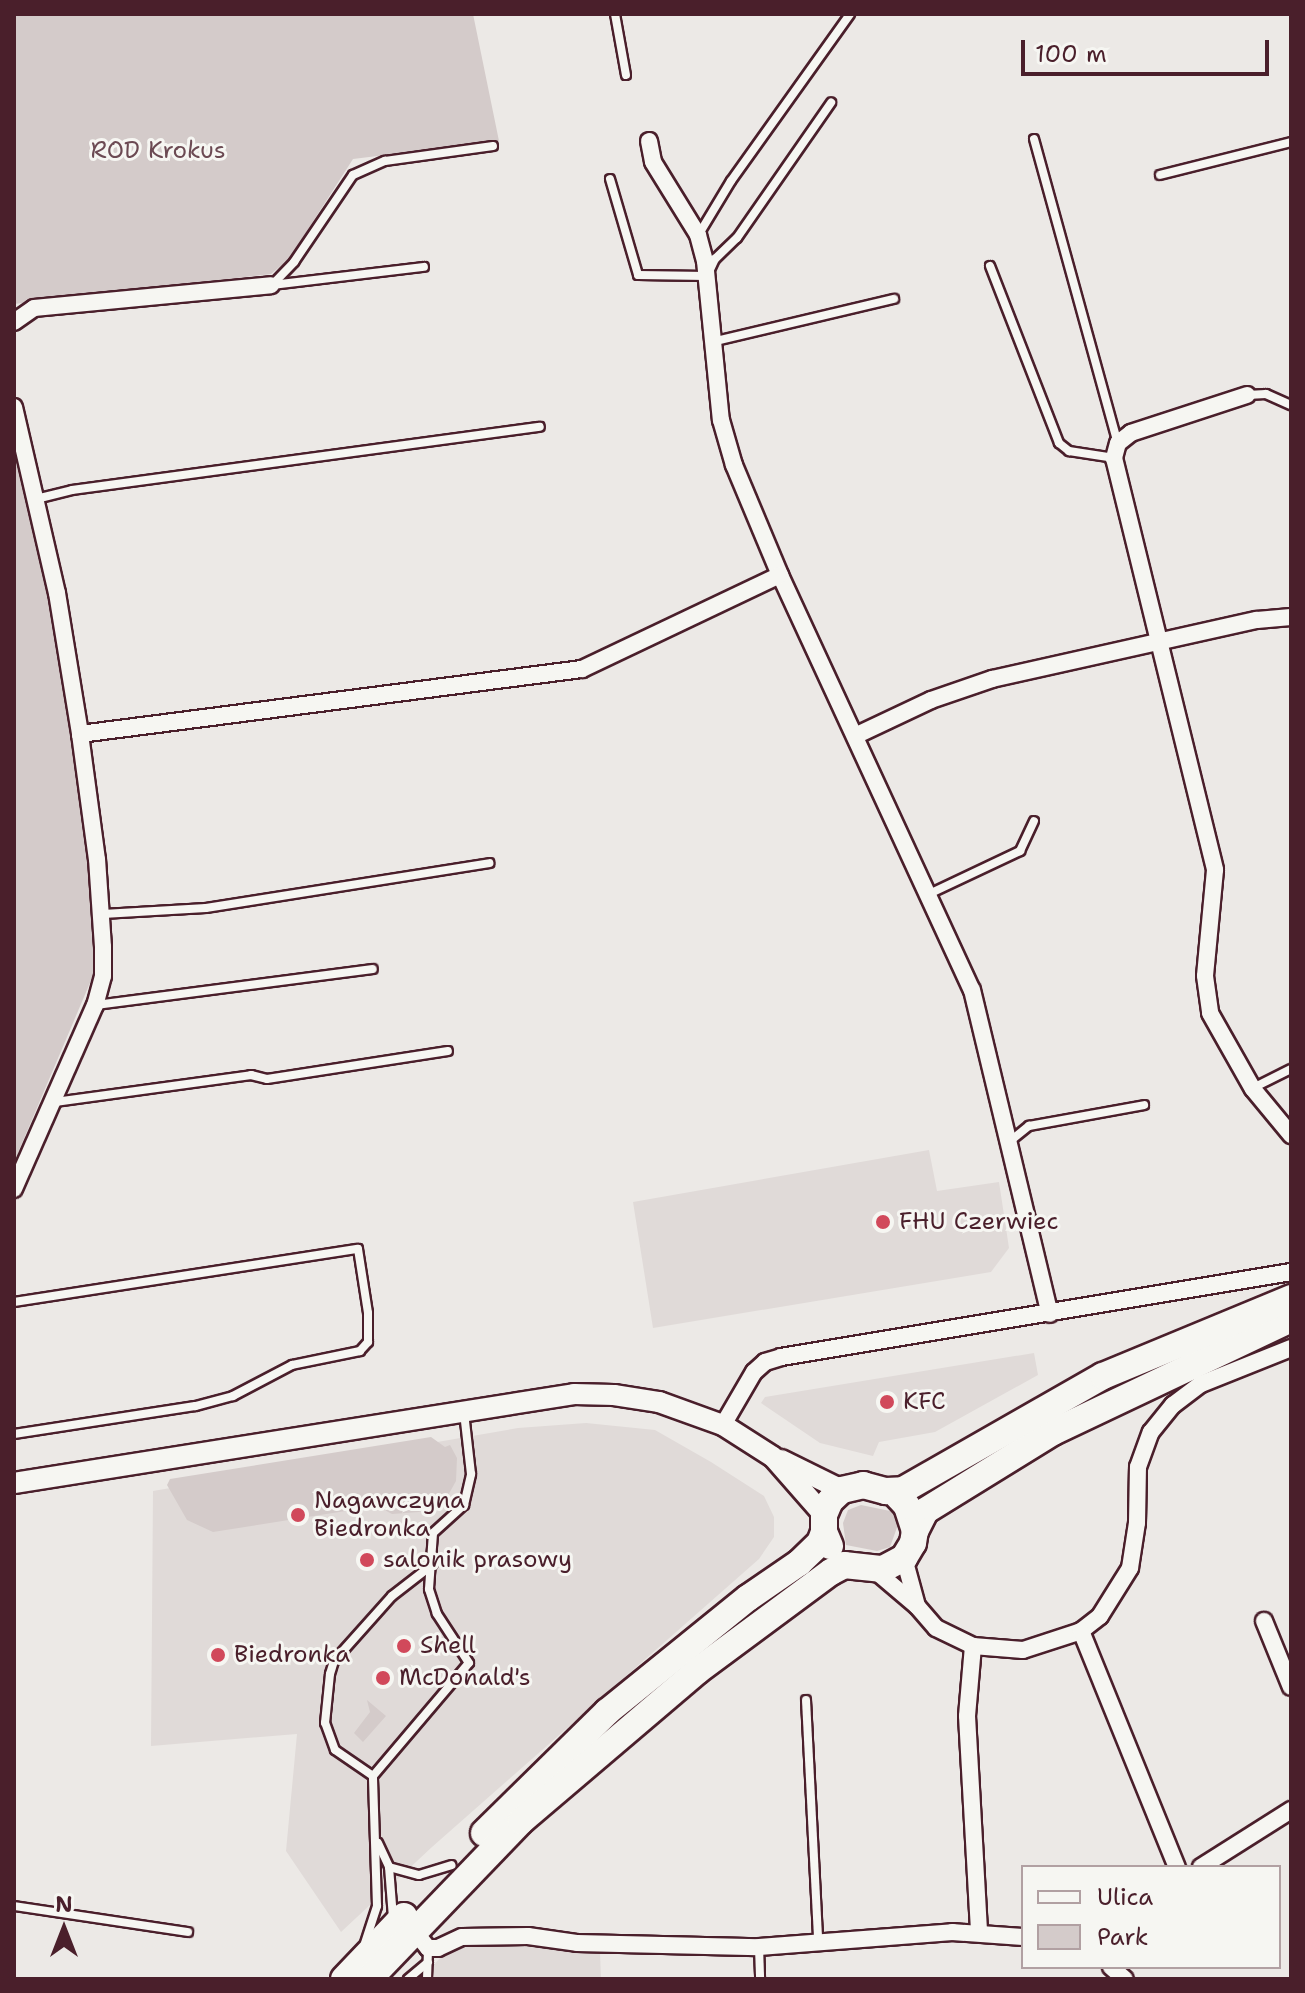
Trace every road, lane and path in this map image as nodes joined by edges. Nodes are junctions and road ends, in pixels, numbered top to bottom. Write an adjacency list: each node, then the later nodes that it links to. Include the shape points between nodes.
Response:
1 (615, 14): 3 (lane)
2 (850, 14): 11 (lane)
3 (626, 75)
4 (831, 103): 14 (lane)
5 (1034, 139): 23 (lane)
6 (649, 141): 11 (street, via 653,162)
7 (1291, 142): 9 (lane)
8 (493, 146): 15 (lane, via 385,161 353,175 294,262)
9 (1160, 175)
10 (610, 179): 14 (lane, via 638,275)
11 (698, 235): 14 (street)
12 (990, 266): 23 (lane, via 1059,443 1069,451)
13 (424, 267): 15 (lane)
14 (707, 276): 18 (street)
15 (271, 285): 17 (street, via 34,308)
16 (894, 299): 18 (lane)
17 (14, 322)
18 (716, 341): 25 (street, via 721,420)
19 (1247, 395): 20 (lane, via 1266,394); 23 (street, via 1131,433)
20 (1291, 405)
21 (14, 407): 24 (street)
22 (540, 427): 24 (lane)
23 (1116, 450): 27 (street)
24 (35, 499): 28 (street)
25 (780, 575): 28 (street, via 582,669); 29 (street)
26 (1291, 617): 27 (street)
27 (1159, 642): 29 (street, via 992,679); 38 (street, via 1215,870 1205,976 1210,1013)
28 (80, 734): 33 (street)
29 (857, 735): 32 (street)
30 (1034, 821): 32 (lane, via 1020,851)
31 (489, 863): 33 (lane)
32 (929, 894): 42 (street, via 972,990)
33 (99, 920): 35 (street, via 103,976)
34 (373, 969): 35 (lane)
35 (95, 1005): 39 (street)
36 (448, 1051): 39 (lane, via 267,1079 251,1075)
37 (1291, 1069): 38 (lane)
38 (1253, 1089): 41 (street)
39 (55, 1102): 43 (street)
40 (1144, 1105): 42 (lane, via 1029,1126)
41 (1291, 1135)
42 (1008, 1142): 47 (street)
43 (14, 1189)
44 (1291, 1272): 47 (street)
45 (1291, 1298): 56 (main road, via 1103,1376)
46 (14, 1302): 52 (lane, via 358,1249 368,1313 368,1342 360,1351 292,1365 233,1396)
47 (1050, 1314): 51 (street, via 765,1362 745,1384)
48 (1291, 1319): 58 (main road, via 1053,1432 925,1511)
49 (1291, 1348): 65 (street, via 1201,1384 1173,1405 1151,1432 1138,1467 1130,1568 1100,1616)
50 (463, 1411): 51 (street, via 574,1394 614,1395 659,1402); 54 (street); 60 (lane, via 471,1474 464,1505 433,1533)
51 (723, 1425): 53 (street)
52 (14, 1434)
53 (773, 1457): 55 (street); 57 (street)
54 (14, 1483)
55 (842, 1490): 56 (main road, via 863,1485); 57 (main road, via 830,1501)
56 (894, 1492): 58 (main road, via 907,1506)
57 (824, 1524): 61 (main road); 72 (main road, via 820,1543 799,1563 607,1712)
58 (915, 1531): 59 (main road)
59 (904, 1558): 62 (main road, via 896,1565); 63 (street)
60 (432, 1565): 69 (lane, via 429,1589 437,1614 469,1663); 69 (lane, via 392,1596 334,1661 325,1723 335,1750)
61 (844, 1565): 62 (main road); 79 (main road, via 741,1636 594,1757 521,1821)
62 (872, 1568): 63 (street)
63 (917, 1606): 66 (street, via 936,1628)
64 (1264, 1621): 67 (street)
65 (1081, 1631): 66 (street, via 1023,1650); 73 (street)
66 (973, 1646): 78 (street, via 967,1716)
67 (1291, 1687)
68 (806, 1700): 81 (lane)
69 (373, 1776): 71 (lane)
70 (1291, 1810): 74 (street)
71 (377, 1842): 75 (lane); 83 (lane, via 377,1906)
72 (452, 1865): 75 (lane, via 419,1875); 79 (main road)
73 (1176, 1865)
74 (1204, 1865)
75 (389, 1867): 79 (lane, via 394,1904)
76 (14, 1906): 77 (lane)
77 (188, 1932)
78 (979, 1933): 80 (street); 81 (street)
79 (413, 1937): 82 (street, via 438,1948 462,1937 515,1936 577,1943); 83 (main road); 84 (lane); 85 (lane)
80 (1021, 1937)
81 (818, 1941): 82 (street)
82 (759, 1947): 86 (lane)
83 (363, 1972)
84 (408, 1979)
85 (427, 1979)
86 (760, 1979)

